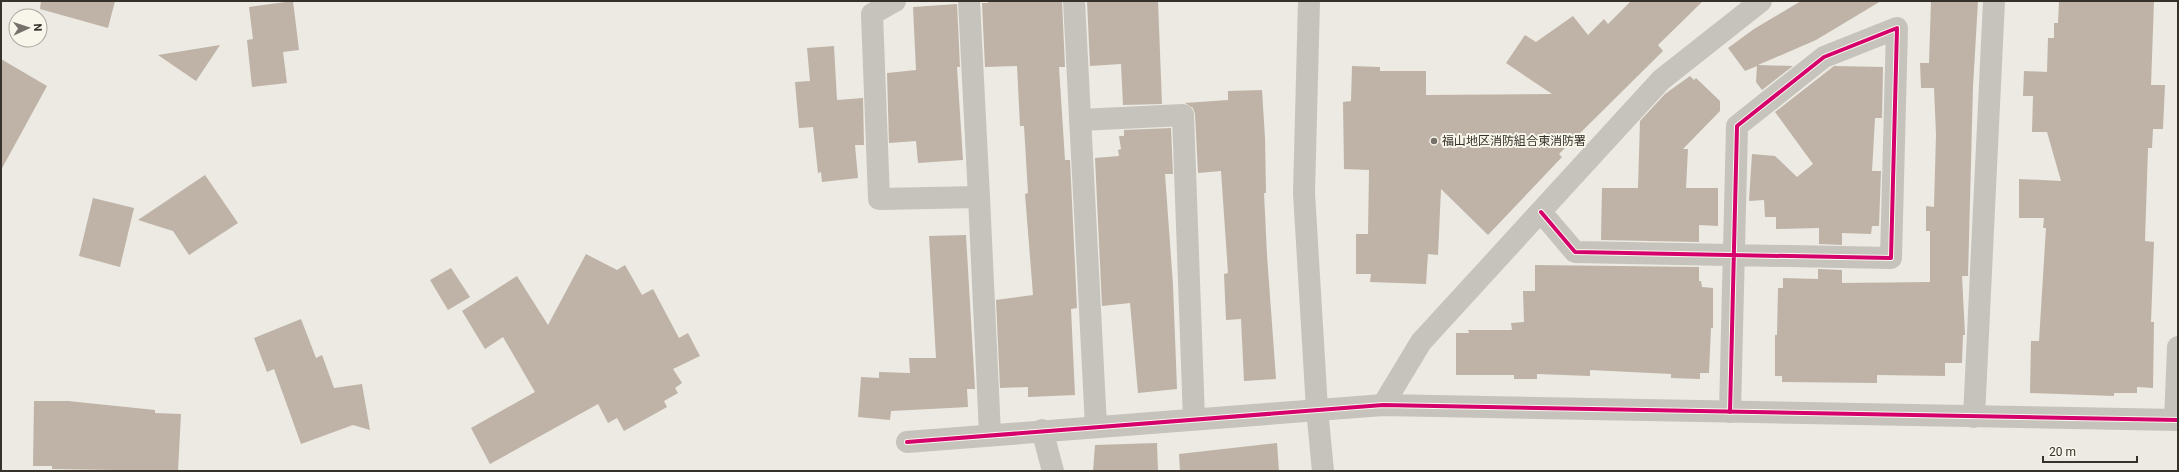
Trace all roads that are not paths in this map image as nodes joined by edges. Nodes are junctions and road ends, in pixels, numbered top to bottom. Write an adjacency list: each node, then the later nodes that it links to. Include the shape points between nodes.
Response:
1 (895, 1): 8 (street, via 872,14 879,199)
2 (969, 1): 8 (street)
3 (1074, 1): 7 (street)
4 (1309, 1): 13 (street, via 1304,193)
5 (1761, 1): 9 (street, via 1661,80)
6 (1994, 1): 15 (street)
7 (1080, 120): 16 (street, via 1183,115); 18 (street)
8 (978, 197): 20 (street)
9 (1541, 212): 10 (street, via 1575,252); 12 (street, via 1421,342)
10 (1733, 256): 10 (street, via 1891,258 1897,28 1824,57 1737,126); 14 (street)
11 (2178, 347): 17 (street)
12 (1383, 405): 13 (street); 14 (street)
13 (1317, 409): 16 (street); 23 (street)
14 (1730, 412): 15 (street)
15 (1974, 417): 17 (street)
16 (1194, 419): 18 (street)
17 (2176, 420)
18 (1096, 426): 19 (street)
19 (1042, 430): 20 (street); 22 (street)
20 (990, 434): 21 (street)
21 (907, 442)
22 (1053, 471)
23 (1323, 471)

